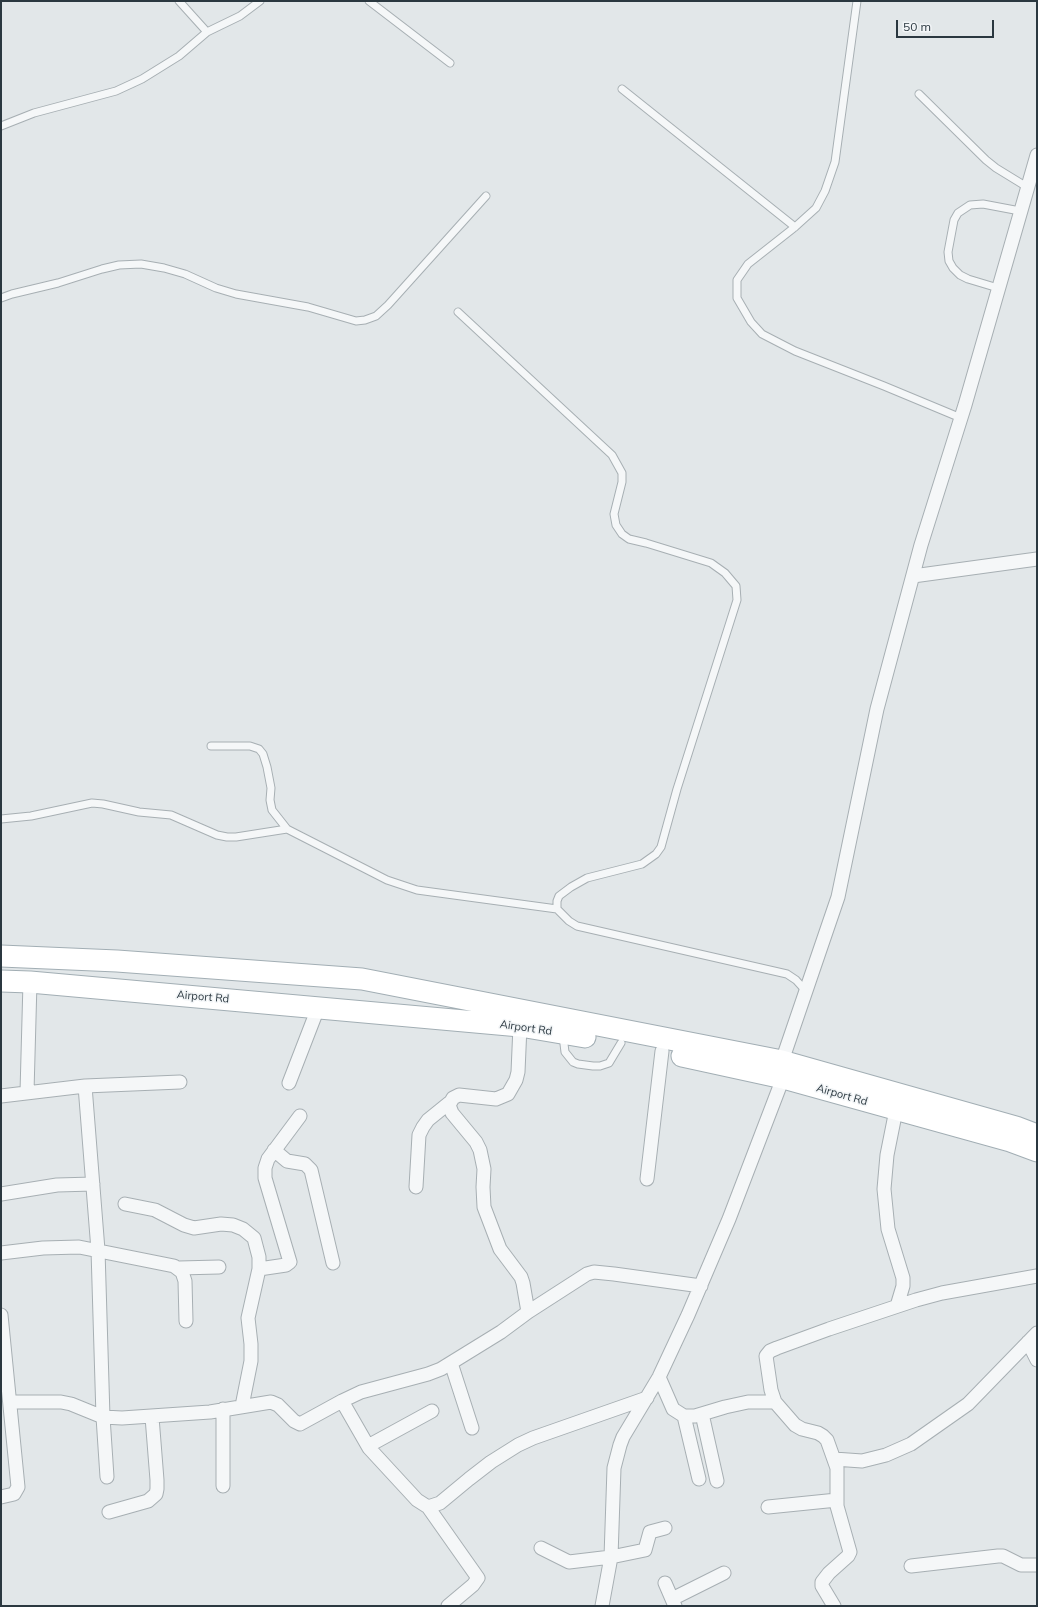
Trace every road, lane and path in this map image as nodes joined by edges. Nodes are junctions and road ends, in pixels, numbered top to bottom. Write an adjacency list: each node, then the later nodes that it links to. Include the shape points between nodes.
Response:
1 (178, 1): 5 (lane)
2 (260, 1): 5 (lane, via 240,16)
3 (369, 1): 6 (lane)
4 (856, 1): 14 (lane, via 835,162 816,208)
5 (207, 32): 9 (lane, via 179,56 142,79 116,91 34,113)
6 (450, 63)
7 (622, 89): 14 (lane)
8 (919, 94): 11 (lane, via 986,160)
9 (1, 126)
10 (1037, 155): 11 (street)
11 (1027, 187): 13 (street)
12 (486, 196): 16 (lane, via 388,305 376,316 365,320 356,321 308,307 236,294 185,274 141,264 102,269)
13 (1020, 211): 15 (street); 15 (lane, via 983,204 970,205 958,213 954,220 948,252 953,268 968,279)
14 (795, 227): 18 (lane, via 748,264 737,280 737,298 751,322 762,334 794,351)
15 (998, 288): 18 (street)
16 (1, 298)
17 (458, 312): 24 (lane, via 612,455 622,472 614,514 616,525 622,534 628,539 711,563 725,573 736,586 737,600 677,789 662,847 642,864 587,878 571,887 559,896)
18 (961, 418): 20 (street)
19 (1037, 559): 20 (street)
20 (913, 576): 28 (street, via 877,709 838,897)
21 (211, 746): 23 (lane, via 250,746 264,754 271,788 272,810)
22 (1, 818): 23 (lane, via 31,816 92,803 171,815 227,837)
23 (286, 829): 24 (lane, via 387,880 418,890)
24 (557, 909): 28 (lane, via 577,926 787,974)
25 (1, 956): 34 (main road, via 117,961 362,979)
26 (1, 981): 27 (main road, Airport Rd)
27 (30, 982): 29 (main road, Airport Rd); 38 (street)
28 (805, 990): 34 (street)
29 (318, 1008): 30 (main road, Airport Rd); 36 (street)
30 (520, 1026): 31 (main road, Airport Rd); 40 (street, via 516,1080 508,1094 496,1099 459,1095 452,1098)
31 (562, 1033): 32 (main road, Airport Rd); 32 (lane, via 568,1057 573,1062 584,1065 600,1066 609,1063)
32 (621, 1043): 33 (main road, Airport Rd)
33 (662, 1051): 34 (main road, Airport Rd); 46 (street)
34 (782, 1070): 41 (main road, Airport Rd); 43 (main road); 58 (street, via 729,1218)
35 (180, 1082): 37 (street)
36 (289, 1083)
37 (85, 1086): 38 (street); 47 (street)
38 (27, 1092): 39 (street)
39 (1, 1096)
40 (449, 1103): 48 (street, via 428,1120 419,1135); 60 (street, via 452,1113 480,1150 484,1169 484,1207 500,1249 521,1277)
41 (896, 1110): 45 (main road, Airport Rd); 59 (street, via 887,1155 884,1190 888,1229 903,1278)
42 (300, 1116): 44 (street)
43 (1037, 1134)
44 (274, 1150): 53 (street, via 287,1161 305,1164 311,1170); 56 (street, via 264,1172 290,1262 286,1265)
45 (1037, 1151)
46 (647, 1179)
47 (93, 1184): 49 (street, via 57,1185); 51 (street)
48 (416, 1187)
49 (1, 1194)
50 (125, 1204): 56 (street, via 155,1210 194,1228 221,1224 243,1229 254,1238)
51 (98, 1250): 52 (street, via 65,1247); 55 (street); 77 (street)
52 (1, 1253)
53 (333, 1263)
54 (219, 1267): 55 (street)
55 (179, 1268): 62 (street, via 185,1281)
56 (259, 1269): 71 (street, via 248,1318 251,1361)
57 (1037, 1276): 59 (street, via 942,1293)
58 (701, 1286): 60 (street, via 594,1272 580,1277); 66 (street)
59 (897, 1306): 70 (street, via 770,1351 766,1359)
60 (528, 1312): 65 (street)
61 (1, 1315): 69 (street)
62 (186, 1321)
63 (1033, 1338): 64 (street); 80 (street, via 968,1404 911,1444 886,1455 862,1461)
64 (1037, 1360)
65 (451, 1363): 68 (street, via 428,1374 369,1390); 78 (street)
66 (659, 1378): 67 (street); 76 (street, via 673,1409)
67 (647, 1398): 87 (street, via 518,1445 469,1478 440,1503); 92 (street, via 623,1437 614,1468)
68 (342, 1401): 71 (street, via 299,1424 274,1402); 79 (street)
69 (10, 1402): 77 (street, via 61,1402); 85 (street, via 18,1487 14,1494)
70 (775, 1402): 74 (street, via 748,1402); 80 (street, via 795,1425 823,1436)
71 (242, 1406): 72 (street)
72 (224, 1409): 75 (street); 84 (street)
73 (432, 1411): 79 (street)
74 (702, 1414): 76 (street); 83 (street)
75 (152, 1416): 77 (street); 89 (street, via 156,1494 148,1501)
76 (684, 1416): 82 (street)
77 (103, 1418): 81 (street)
78 (472, 1428)
79 (368, 1446): 87 (street, via 417,1500)
80 (834, 1459): 86 (street, via 837,1468)
81 (107, 1478)
82 (699, 1479)
83 (717, 1481)
84 (224, 1486)
85 (1, 1497)
86 (837, 1500): 88 (street); 100 (street, via 850,1552 822,1582)
87 (428, 1507): 98 (street, via 478,1578 473,1586)
88 (768, 1507)
89 (109, 1512)
90 (665, 1528): 92 (street, via 650,1532 645,1550)
91 (541, 1548): 92 (street, via 569,1562)
92 (611, 1557): 99 (street)
93 (1037, 1565): 94 (street, via 1021,1565 998,1556)
94 (911, 1566)
95 (724, 1573): 97 (street)
96 (665, 1583): 97 (street)
97 (674, 1602)
98 (448, 1606)
99 (602, 1606)
100 (834, 1606)

